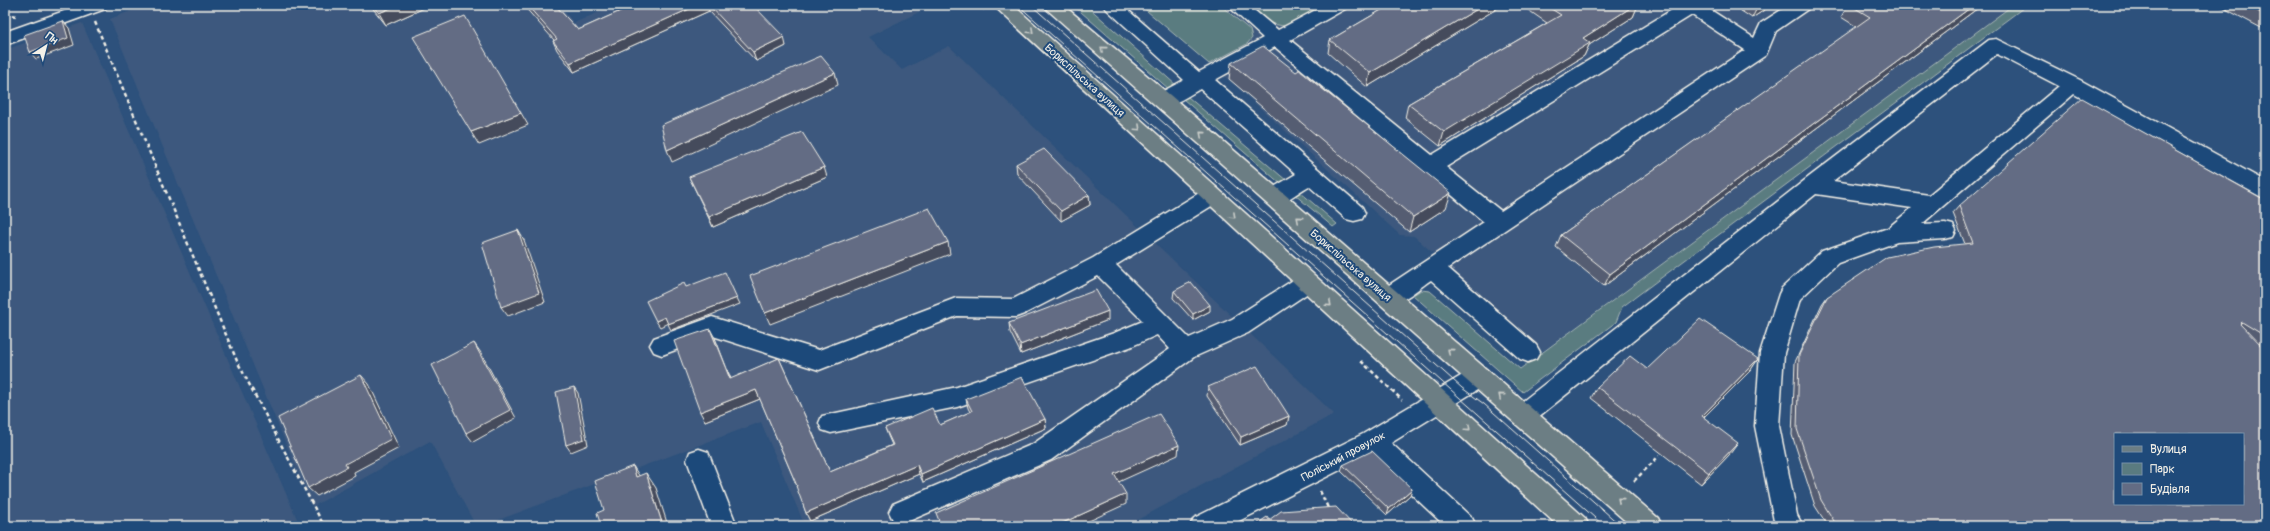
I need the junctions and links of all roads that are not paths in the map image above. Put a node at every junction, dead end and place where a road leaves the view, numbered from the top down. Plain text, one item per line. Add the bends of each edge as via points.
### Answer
1 (1002, 5) edge
2 (1051, 5) edge
3 (1111, 5) edge
4 (1236, 5) edge
5 (1339, 5) edge
6 (1802, 5) edge
7 (92, 6) edge
8 (1691, 6) edge
9 (1276, 38) junction
10 (5, 39) edge
11 (1759, 50) junction
12 (1199, 80) junction
13 (2073, 85) junction
14 (1163, 100) junction
15 (1431, 166) junction
16 (1310, 175) junction
17 (1812, 186) junction
18 (2265, 191) edge
19 (1211, 196) junction
20 (1274, 197) junction
21 (1932, 203) junction
22 (1354, 213) dead end
23 (1499, 222) junction
24 (1945, 231) dead end
25 (1896, 234) junction
26 (1101, 264) junction
27 (1432, 267) junction
28 (1306, 283) junction
29 (1388, 297) junction
30 (1160, 324) junction
31 (662, 345) dead end
32 (1186, 350) junction
33 (1528, 352) dead end
34 (1479, 377) junction
35 (1439, 402) junction
36 (1523, 415) junction
37 (831, 423) dead end
38 (1372, 442) junction
39 (699, 460) dead end
40 (902, 512) dead end
41 (724, 526) edge
42 (1203, 526) edge
43 (1463, 526) edge
44 (1576, 526) edge
45 (1650, 526) edge
46 (1790, 526) edge

1 -> 19 main road, Бориспільська вулиця
14 -> 2 main road, Бориспільська вулиця
3 - 12 street
4 - 9 street
5 - 9 street
6 - 11 street via 1768,27
7 - 10 street
8 - 11 street
8 - 15 street
9 - 12 street
9 - 15 street
11 - 23 street
12 - 14 street
12 - 16 street
13 - 17 street via 1996,45
13 - 18 street
13 - 21 street
20 -> 14 main road, Бориспільська вулиця
15 - 23 street
16 - 20 street
16 - 22 street
17 - 21 street
17 - 36 street
19 - 26 street
19 -> 28 main road, Бориспільська вулиця
29 -> 20 main road, Бориспільська вулиця
21 - 25 street
23 - 27 street
24 - 25 street
25 - 46 street via 1830,257 1790,294 1772,353 1767,426 1785,520
26 - 30 street
26 - 31 street via 1016,308 956,306 818,360 712,326
27 - 29 street
27 - 33 street
28 - 32 street via 1240,326
28 -> 35 main road, Бориспільська вулиця
34 -> 29 main road, Бориспільська вулиця
30 - 32 street
30 - 37 street via 1122,340 957,397
32 - 40 street via 1042,452
34 - 35 street, Поліський провулок
36 -> 34 main road, Бориспільська вулиця
35 - 38 street, Поліський провулок
35 -> 44 main road, Бориспільська вулиця
45 -> 36 main road, Бориспільська вулиця
38 - 42 street, Поліський провулок
38 - 43 street
39 - 41 street

